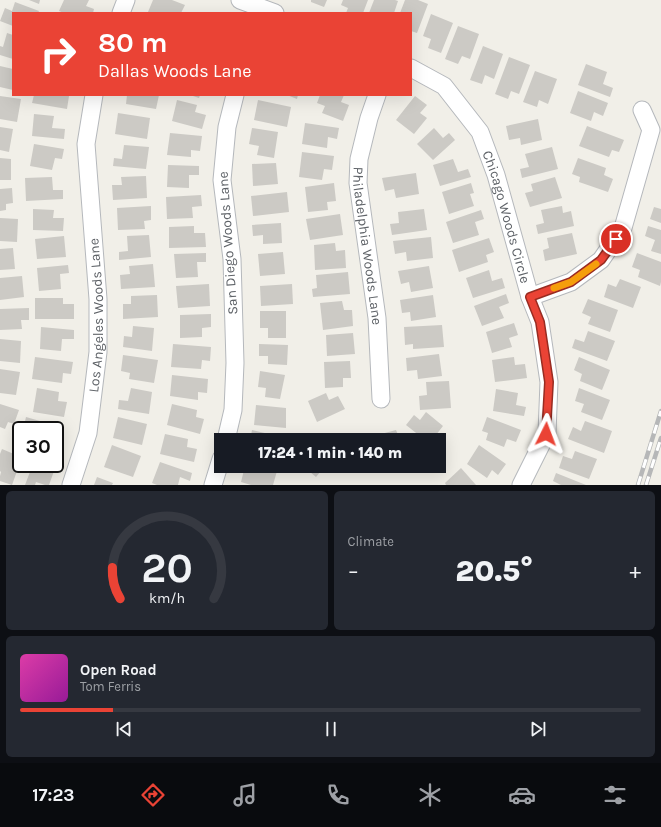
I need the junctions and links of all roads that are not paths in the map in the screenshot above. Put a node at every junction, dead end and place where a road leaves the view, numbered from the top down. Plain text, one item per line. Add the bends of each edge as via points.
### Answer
1 (126, 0) edge
2 (240, 0) edge
3 (121, 12) edge
4 (269, 12) edge
5 (412, 69) edge
6 (94, 96) edge
7 (235, 96) edge
8 (377, 96) edge
9 (642, 110) dead end
10 (530, 297) junction
11 (381, 399) dead end
12 (228, 433) edge
13 (217, 473) edge
14 (71, 485) edge
15 (214, 485) edge
16 (521, 485) edge

1 - 3 street
2 - 4 street
5 - 10 street, Chicago Woods Circle via 444,86 480,132 496,175
6 - 14 street, Los Angeles Woods Lane via 86,144 98,299 98,352 88,433
7 - 12 street, San Diego Woods Lane via 226,127 222,180 232,259 235,363 233,410
8 - 11 street, Philadelphia Woods Lane via 368,118 359,159 358,183 377,318
9 - 10 street via 651,130 623,228 601,260 571,282
10 - 16 street, Chicago Woods Circle via 540,322 549,382 548,404 546,434
13 - 15 street

